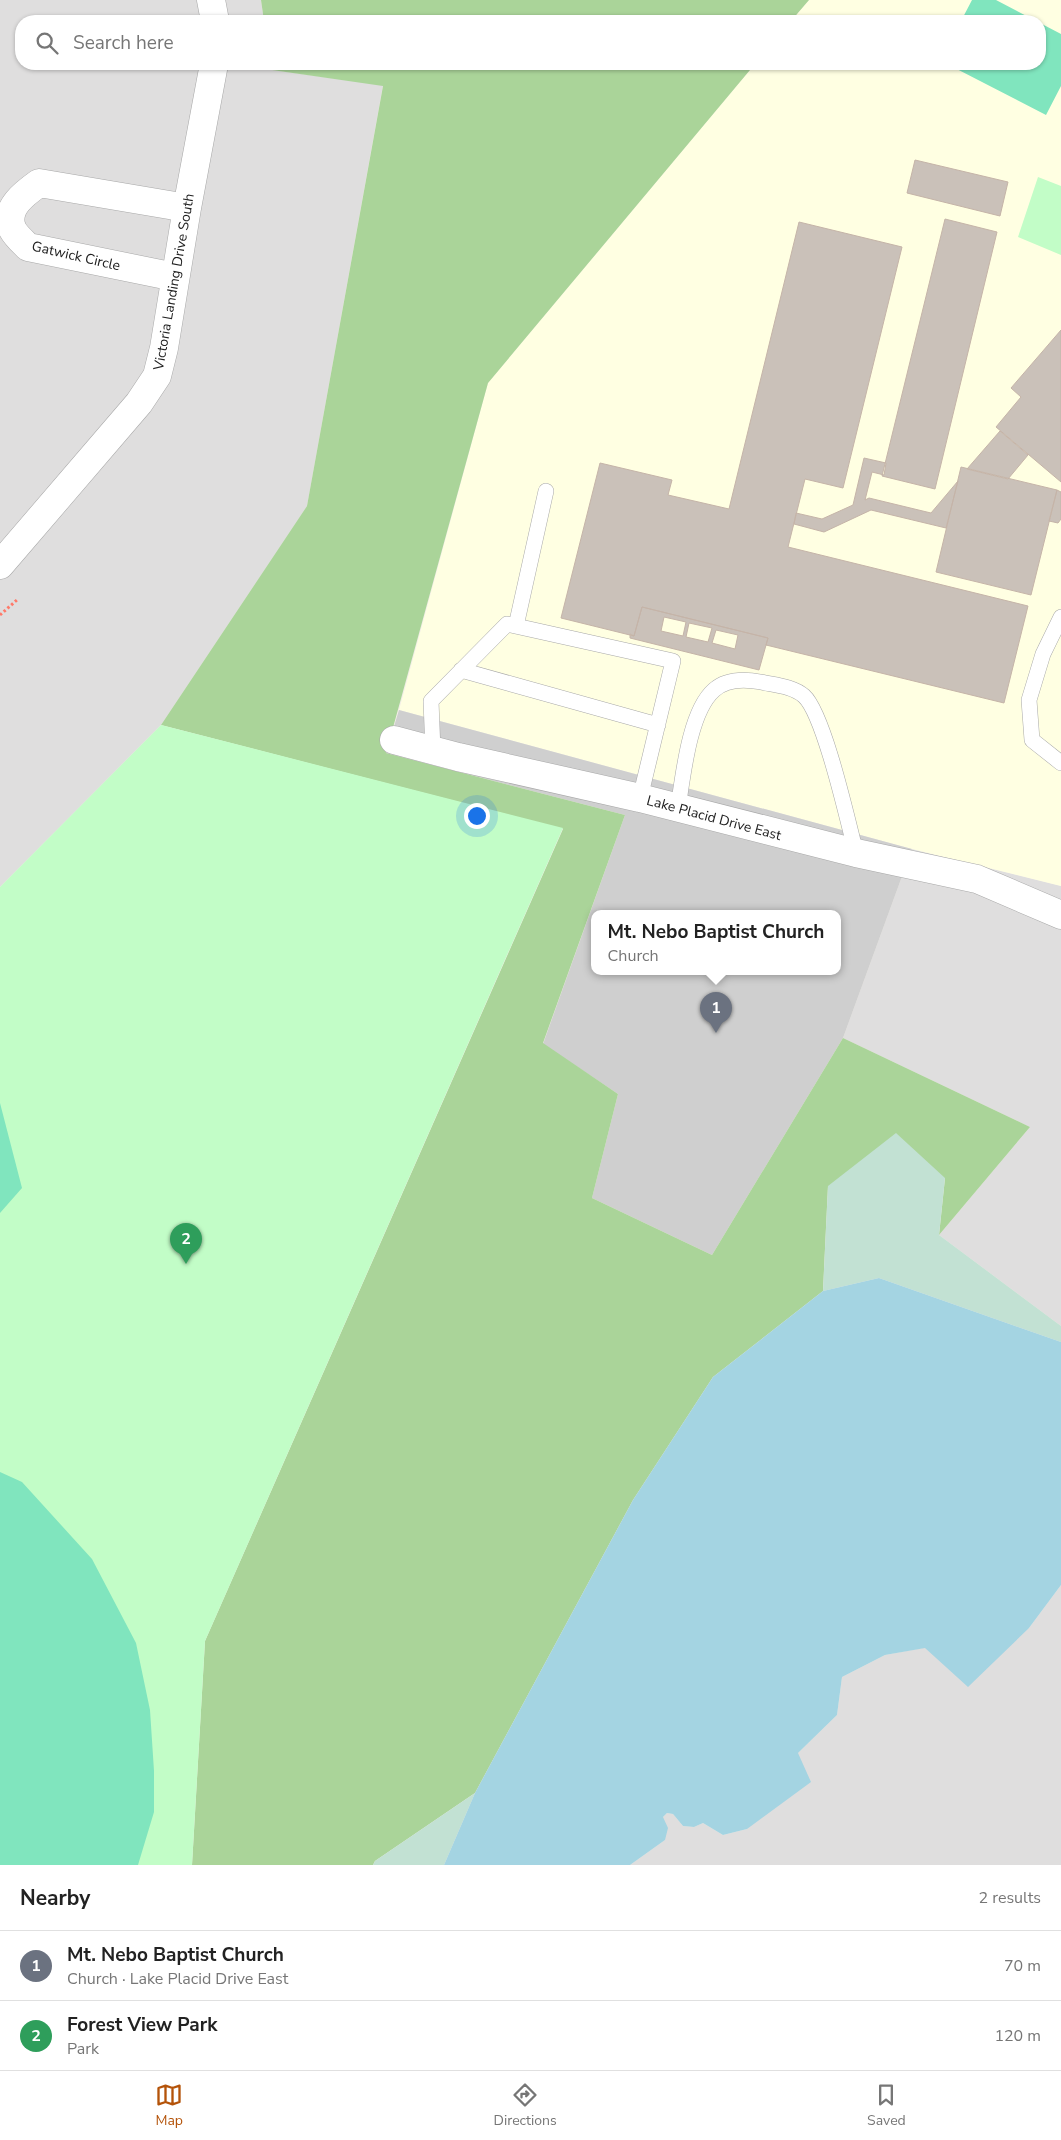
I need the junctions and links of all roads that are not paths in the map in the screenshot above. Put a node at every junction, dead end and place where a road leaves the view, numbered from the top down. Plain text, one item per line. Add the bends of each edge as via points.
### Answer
1 (210, 0) edge
2 (214, 15) edge
3 (213, 70) edge
4 (187, 208) junction
5 (174, 277) junction
6 (546, 491) dead end
7 (0, 565) edge
8 (1061, 616) edge
9 (516, 626) junction
10 (462, 670) junction
11 (658, 725) junction
12 (394, 740) dead end
13 (433, 751) junction
14 (1061, 762) edge
15 (640, 798) junction
16 (678, 808) junction
17 (856, 853) junction
18 (1061, 893) edge
19 (1033, 902) junction
20 (1061, 914) edge

1 - 2 street
3 - 4 street, Victoria Landing Drive South
4 - 5 street, Victoria Landing Drive South
4 - 5 street, Gatwick Circle via 39,183 24,193 11,210 12,228 28,247
5 - 7 street, Victoria Landing Drive South via 157,376 139,403
6 - 9 lane
8 - 14 lane via 1043,654 1029,700 1032,740
9 - 10 lane via 507,624
9 - 11 lane via 673,661
10 - 11 lane
10 - 13 lane via 431,701
11 - 15 lane
12 - 13 street, Lake Placid Drive East
13 - 15 street, Lake Placid Drive East
15 - 16 street, Lake Placid Drive East
16 - 17 street, Lake Placid Drive East
16 - 17 lane via 688,748 699,711 714,690 738,680 784,687 804,696 820,721
17 - 19 street, Lake Placid Drive East via 977,880
18 - 19 street
19 - 20 street, Lake Placid Drive East

